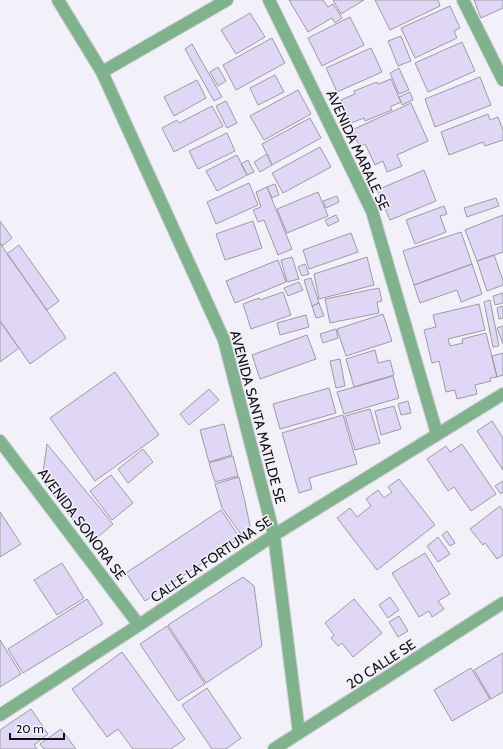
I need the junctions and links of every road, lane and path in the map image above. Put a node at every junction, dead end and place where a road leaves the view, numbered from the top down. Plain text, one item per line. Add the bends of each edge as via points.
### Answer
1 (58, 0) edge
2 (227, 0) edge
3 (270, 0) edge
4 (463, 0) edge
5 (102, 72) junction
6 (503, 80) edge
7 (503, 394) edge
8 (436, 434) junction
9 (0, 441) edge
10 (274, 535) junction
11 (503, 603) edge
12 (139, 625) junction
13 (0, 715) edge
14 (299, 733) junction
15 (274, 749) edge

1 - 5 street, AVENIDA SANTA MATILDE SE
2 - 5 street
3 - 8 street, AVENIDA MARALE SE via 372,211
4 - 6 street
5 - 10 street, AVENIDA SANTA MATILDE SE via 224,340
7 - 8 street, CALLE LA FORTUNA SE
8 - 10 street, CALLE LA FORTUNA SE
9 - 12 street, AVENIDA SONORA SE
10 - 12 street, CALLE LA FORTUNA SE
10 - 14 street, AVENIDA SANTA MATILDE SE
11 - 14 street, 20 CALLE SE
12 - 13 street, CALLE LA FORTUNA SE
14 - 15 street, 20 CALLE SE

